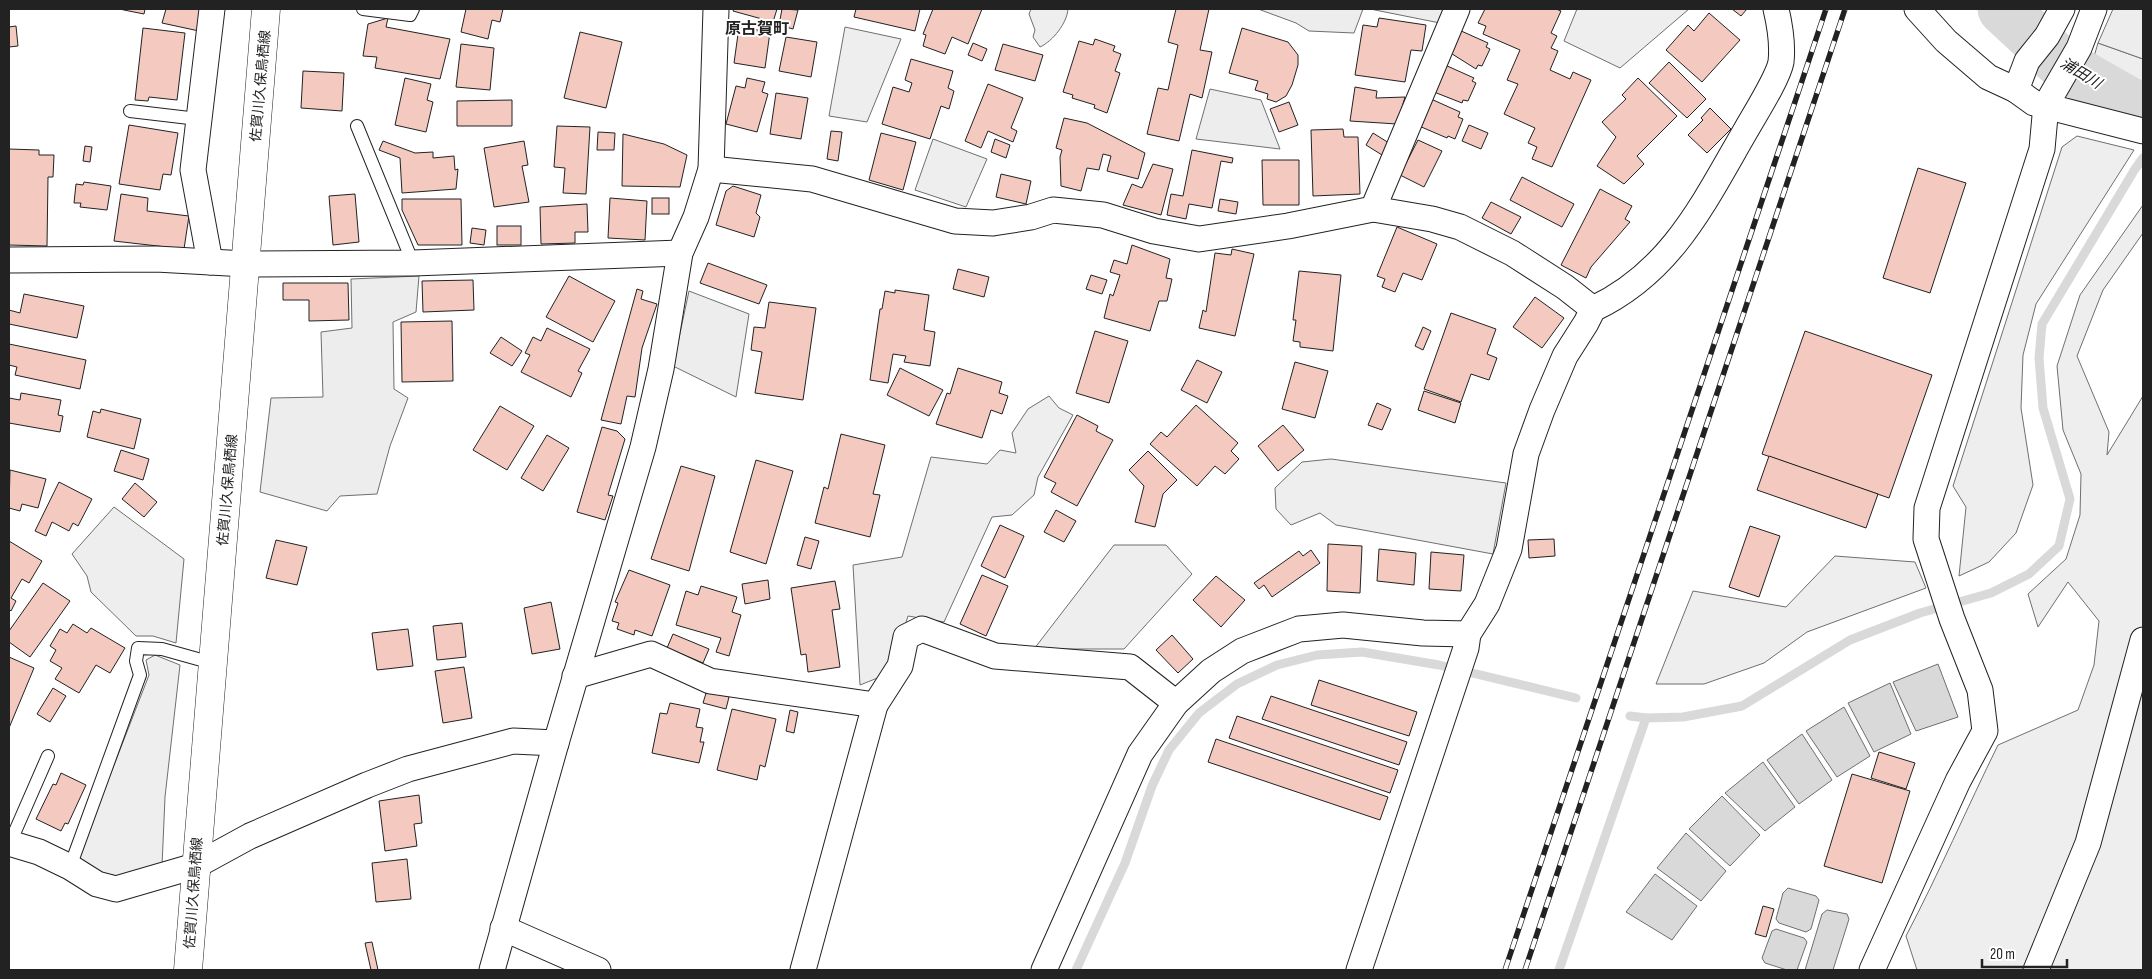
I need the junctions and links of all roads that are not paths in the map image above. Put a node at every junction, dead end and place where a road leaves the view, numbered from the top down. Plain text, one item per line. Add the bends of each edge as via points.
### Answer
1 (212, 9) edge
2 (266, 9) edge
3 (363, 9) edge
4 (413, 9) edge
5 (716, 9) edge
6 (1457, 9) edge
7 (1776, 9) edge
8 (1917, 9) edge
9 (2062, 9) edge
10 (2094, 9) edge
11 (2016, 90) junction
12 (2046, 105) junction
13 (130, 111) dead end
14 (198, 119) junction
15 (357, 126) dead end
16 (2142, 130) edge
17 (711, 169) junction
18 (1373, 209) junction
19 (680, 253) junction
20 (9, 260) edge
21 (210, 262) junction
22 (414, 263) junction
23 (246, 264) junction
24 (1593, 309) junction
25 (2143, 640) edge
26 (1467, 641) junction
27 (212, 663) junction
28 (575, 676) junction
29 (1176, 703) junction
30 (875, 705) junction
31 (556, 743) junction
32 (48, 756) dead end
33 (10, 843) edge
34 (195, 866) junction
35 (70, 867) junction
36 (504, 928) junction
37 (2039, 968) edge
38 (188, 970) edge
39 (492, 970) edge
40 (598, 970) edge
41 (803, 970) edge
42 (1044, 970) edge
43 (1359, 970) edge
44 (1872, 970) edge

1 - 14 street
2 - 23 main road, 佐賀川久保鳥栖線
3 - 4 lane via 410,15
5 - 17 street
6 - 18 street
7 - 24 street via 1781,34 1780,63 1764,99 1691,225 1657,265 1616,298
8 - 11 street via 1946,41 1988,78
9 - 11 street via 2027,61
10 - 12 street via 2079,48
11 - 12 street via 2034,103
12 - 16 street
12 - 44 street via 2042,150 1927,508 1926,538 1952,619 1980,690 1985,731 1958,781
13 - 14 lane
14 - 21 street via 193,170
15 - 22 lane
17 - 18 street via 812,179 955,221 993,223 1054,210 1103,215 1154,231 1199,239
17 - 19 street
18 - 24 street via 1460,227 1512,253
19 - 22 street
19 - 28 street via 661,369 643,447
20 - 21 street
21 - 23 street
22 - 23 street
23 - 27 main road, 佐賀川久保鳥栖線
24 - 26 street via 1565,356 1542,410 1526,454 1509,549 1487,604
25 - 37 street via 2088,843
26 - 29 street via 1423,632 1343,625 1299,629 1242,651 1211,672
26 - 43 street
27 - 34 main road, 佐賀川久保鳥栖線
27 - 35 lane via 162,649 138,648 136,661 140,675
28 - 30 street via 651,654 710,681
28 - 31 street
29 - 30 street via 1130,667 995,656 922,629 906,637 900,666
29 - 42 street via 1140,754
30 - 41 street
31 - 34 street via 513,741 408,769 250,836
31 - 36 street
32 - 33 lane
33 - 35 street
34 - 35 street via 116,889 97,884
34 - 38 main road, 佐賀川久保鳥栖線
36 - 39 street
36 - 40 street

